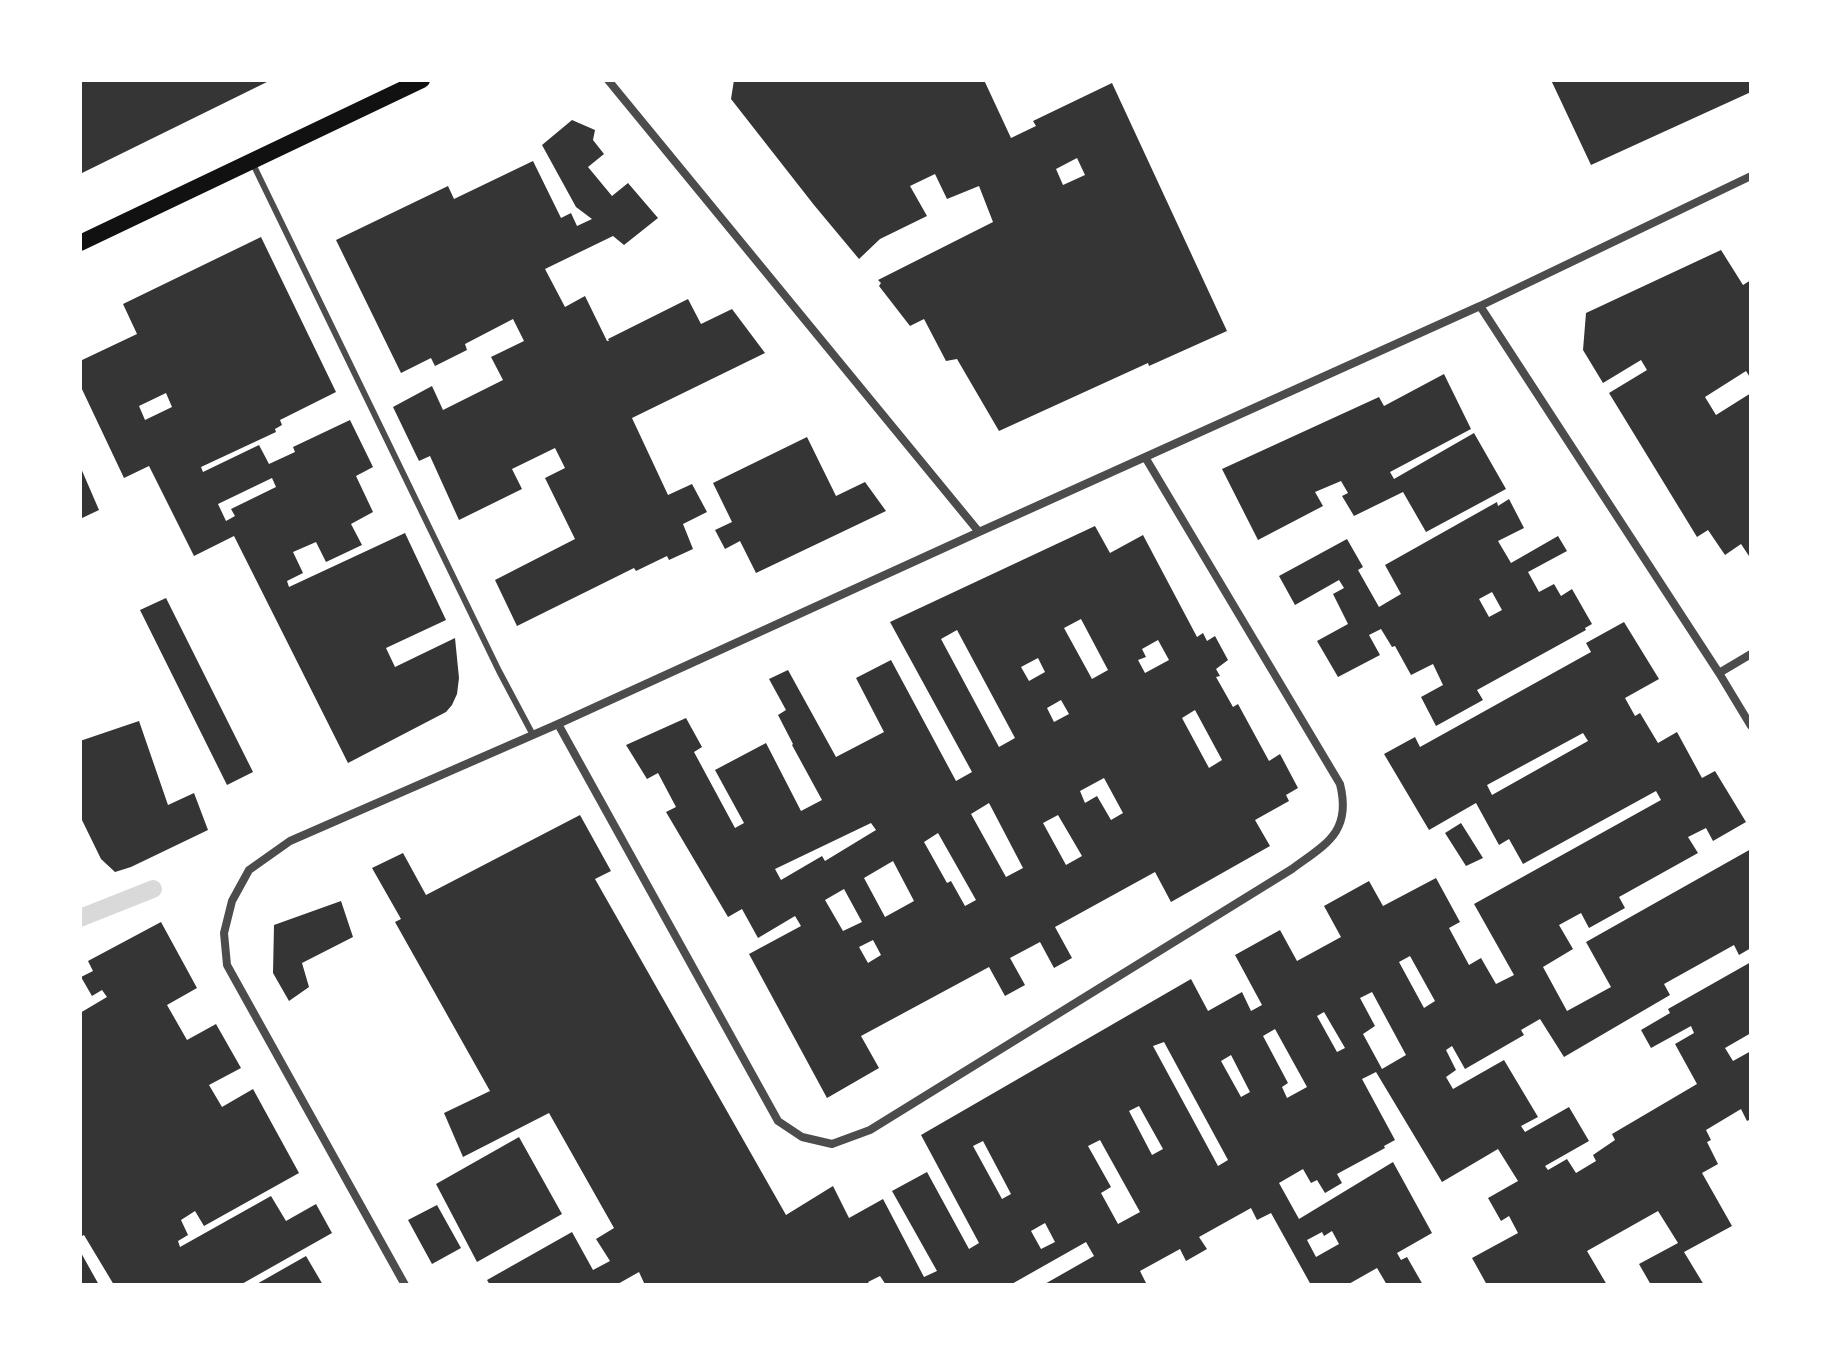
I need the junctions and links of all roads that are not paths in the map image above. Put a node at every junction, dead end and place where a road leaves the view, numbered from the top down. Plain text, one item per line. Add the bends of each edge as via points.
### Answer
1 (422, 80) edge
2 (608, 80) edge
3 (251, 161) junction
4 (1751, 176) edge
5 (80, 243) edge
6 (1480, 306) junction
7 (1145, 457) junction
8 (979, 532) junction
9 (1751, 654) edge
10 (1719, 673) junction
11 (558, 724) junction
12 (1751, 726) edge
13 (533, 735) junction
14 (405, 1285) edge

1 - 3 main road
2 - 8 street
3 - 5 main road
3 - 13 lane
4 - 6 street
6 - 7 street
6 - 10 street
7 - 8 street
7 - 11 street via 1340,784 1345,802 1341,823 1329,842 1292,869 870,1130 832,1144 802,1137 778,1121
8 - 11 street
9 - 10 street
10 - 12 street
11 - 13 street
13 - 14 street via 290,841 249,870 232,901 224,933 227,965

